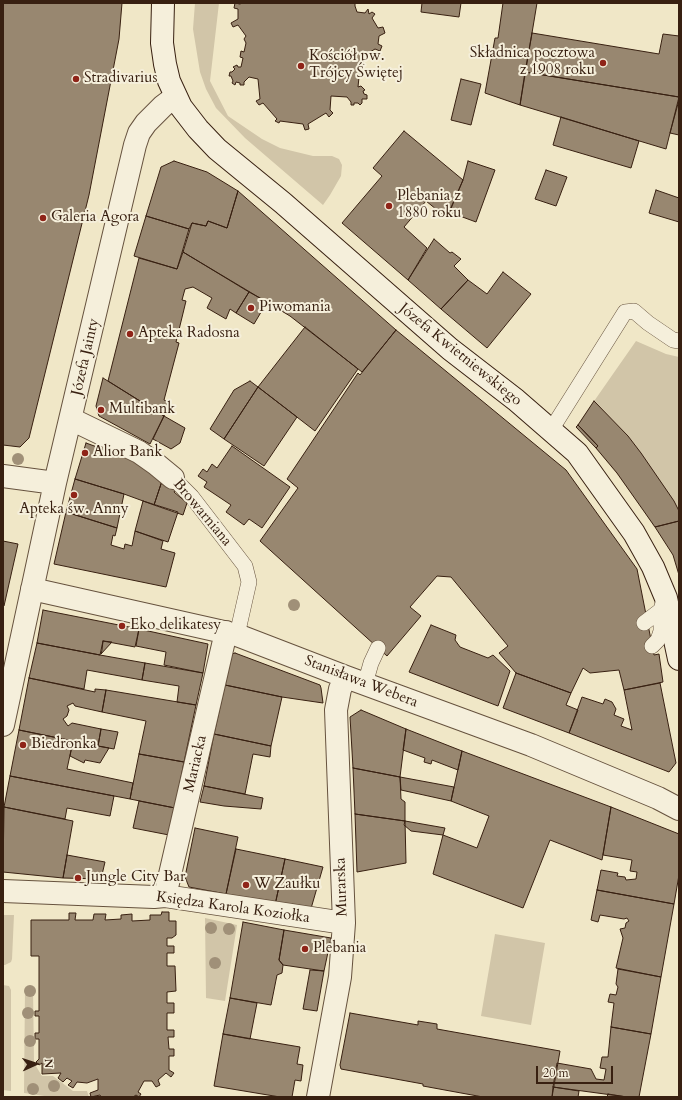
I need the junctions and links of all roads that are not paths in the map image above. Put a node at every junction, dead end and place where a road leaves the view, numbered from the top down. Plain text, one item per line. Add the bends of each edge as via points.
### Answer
1 (163, 3) edge
2 (175, 97) junction
3 (679, 341) edge
4 (71, 419) junction
5 (551, 430) junction
6 (3, 476) edge
7 (174, 478) joint
8 (55, 483) junction
9 (32, 589) junction
10 (663, 604) junction
11 (644, 623) dead end
12 (232, 633) junction
13 (652, 646) dead end
14 (378, 648) dead end
15 (679, 659) edge
16 (356, 681) junction
17 (3, 725) edge
18 (679, 809) edge
19 (3, 891) edge
20 (165, 896) junction
21 (344, 923) junction
22 (318, 1097) edge

1 - 2 street via 162,43
2 - 4 street, Józefa Jainty via 146,122 135,145
2 - 5 street, Józefa Kwietniewskiego via 198,129 217,149 283,203 450,349
3 - 5 lane via 673,340 634,311 625,312
4 - 7 street, Browarniana via 139,452
4 - 8 street, Józefa Jainty
5 - 10 street, Józefa Kwietniewskiego via 578,453 634,533 653,567
6 - 8 street
7 - 12 lane, Browarniana via 192,497 245,566 249,582
8 - 9 street, Józefa Jainty
9 - 12 street, Stanisława Webera
9 - 17 street, Józefa Jainty
10 - 11 lane
10 - 13 lane via 661,632
10 - 15 street, Józefa Kwietniewskiego
12 - 16 street, Stanisława Webera
12 - 20 street, Mariacka
14 - 16 lane via 371,663
16 - 18 street, Stanisława Webera via 531,745
16 - 21 street, Murarska via 340,689 336,710
19 - 20 street, Księdza Karola Koziołka
20 - 21 street, Księdza Karola Koziołka
21 - 22 street, Murarska via 340,977

